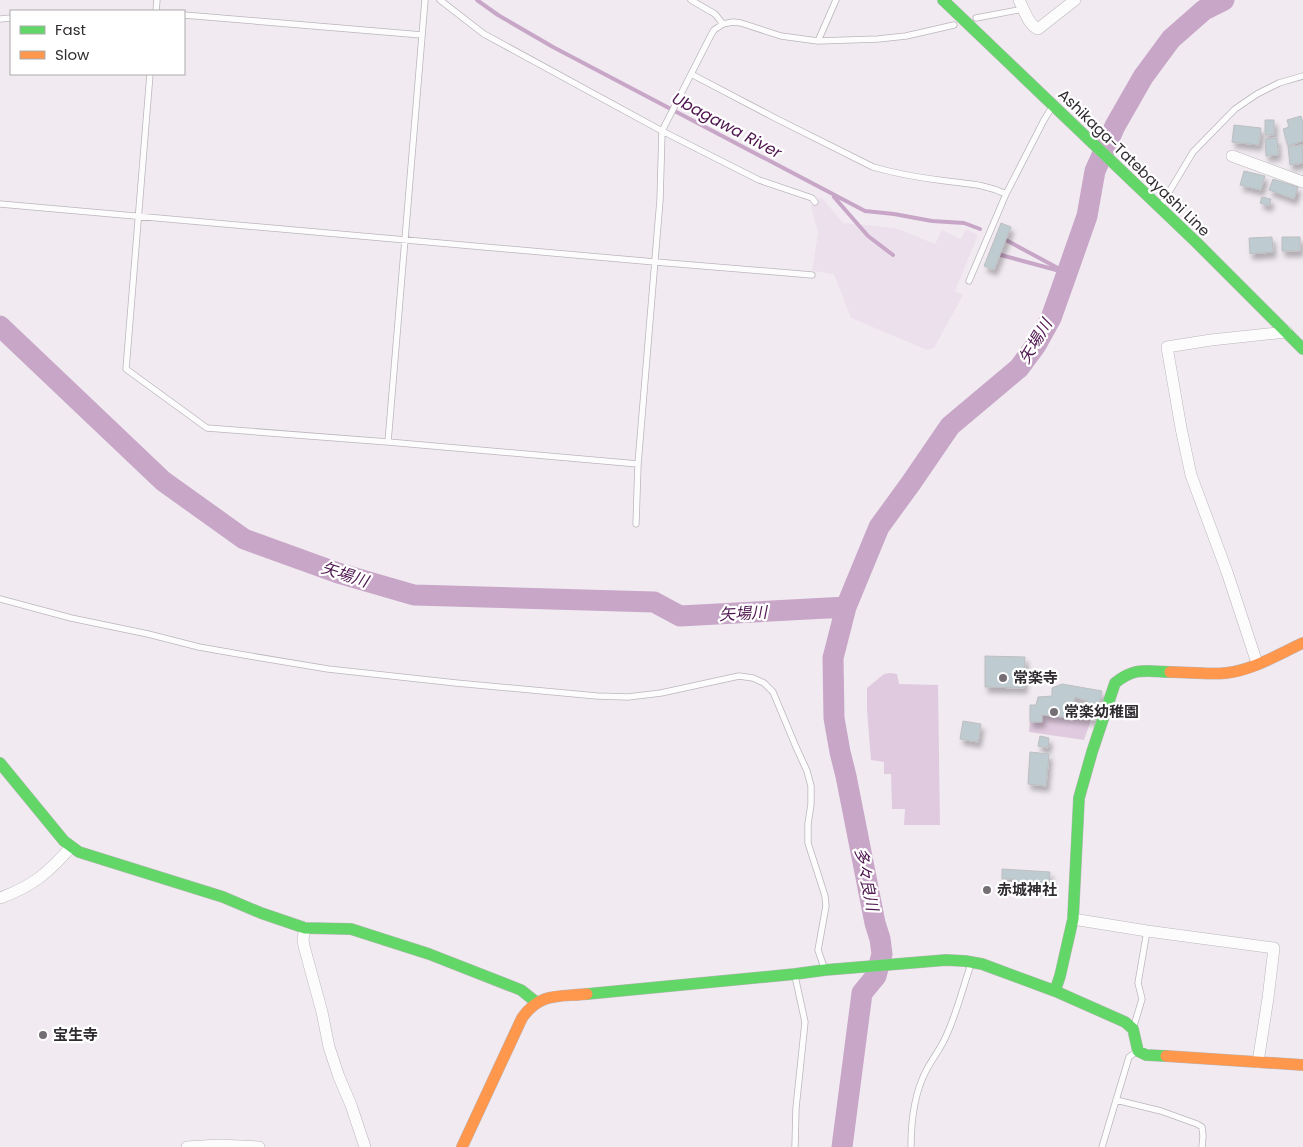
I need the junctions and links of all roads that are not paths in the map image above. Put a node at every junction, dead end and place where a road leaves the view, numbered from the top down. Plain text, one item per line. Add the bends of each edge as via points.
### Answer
1 (424, 0) edge
2 (440, 0) edge
3 (691, 0) edge
4 (836, 0) edge
5 (943, 0) edge
6 (1075, 0) edge
7 (1021, 4) edge
8 (185, 16) edge
9 (976, 18) dead end
10 (723, 24) junction
11 (954, 25) dead end
12 (422, 35) junction
13 (818, 41) junction
14 (150, 75) edge
15 (690, 76) junction
16 (1303, 76) edge
17 (1056, 108) junction
18 (662, 131) junction
19 (1232, 156) dead end
20 (1303, 182) edge
21 (1006, 194) junction
22 (816, 202) dead end
23 (0, 204) edge
24 (1156, 205) junction
25 (138, 217) junction
26 (405, 240) junction
27 (655, 262) junction
28 (812, 275) dead end
29 (969, 281) dead end
30 (1287, 332) junction
31 (1303, 349) edge
32 (388, 442) junction
33 (638, 464) junction
34 (636, 524) dead end
35 (0, 598) edge
36 (1303, 643) edge
37 (1257, 663) junction
38 (0, 763) edge
39 (71, 848) junction
40 (0, 898) edge
41 (1073, 919) junction
42 (304, 928) junction
43 (1147, 931) junction
44 (972, 962) junction
45 (825, 970) junction
46 (795, 974) junction
47 (1055, 991) junction
48 (536, 1002) junction
49 (1132, 1029) junction
50 (1138, 1050) junction
51 (1258, 1062) junction
52 (1303, 1065) edge
53 (1116, 1100) junction
54 (187, 1147) edge
55 (259, 1147) edge
56 (365, 1147) edge
57 (462, 1147) edge
58 (795, 1147) edge
59 (911, 1147) edge
60 (1102, 1147) edge
61 (1202, 1147) edge

1 - 12 lane
2 - 18 lane via 484,34
3 - 10 lane via 715,14
4 - 13 lane
5 - 17 street, Ashikaga-Tatebayashi Line
6 - 7 street via 1038,28 1031,24
7 - 9 lane
8 - 12 lane
10 - 13 lane via 741,23 781,36
10 - 15 lane via 714,30
11 - 13 lane via 906,36
12 - 26 lane
14 - 25 lane
15 - 18 lane
15 - 21 lane via 873,167 983,185
16 - 24 lane via 1257,94 1235,109 1194,152
17 - 21 lane via 1046,117
17 - 24 street, Ashikaga-Tatebayashi Line
18 - 22 lane via 759,180
18 - 27 lane
19 - 20 street
21 - 29 lane
23 - 25 lane
24 - 30 street, Ashikaga-Tatebayashi Line
25 - 26 lane
25 - 32 lane via 126,369 206,428
26 - 27 lane
26 - 32 lane
27 - 28 lane
27 - 33 lane
30 - 31 street, Ashikaga-Tatebayashi Line
30 - 37 street via 1167,347 1191,475
32 - 33 lane
33 - 34 lane
35 - 45 lane via 199,647 328,669 446,682 628,697 739,676 753,678 773,692 811,786 808,844 826,896 818,950
36 - 37 street
37 - 41 street via 1225,672 1136,671 1115,683 1079,798
38 - 39 street
39 - 40 street via 34,883
39 - 42 street via 90,857 223,897
41 - 43 street
41 - 47 street
42 - 48 street via 351,928 521,990
42 - 56 street via 304,946 329,1047
43 - 49 lane via 1138,983 1142,999
43 - 51 street via 1274,948
44 - 45 street via 946,960
44 - 47 street
44 - 59 lane via 947,1036 918,1089
45 - 46 street
46 - 48 street via 545,998
46 - 58 lane via 805,1022
47 - 49 street via 1125,1022
48 - 57 street via 522,1018
49 - 50 street
50 - 51 street via 1146,1054
50 - 53 lane via 1129,1057
51 - 52 street
53 - 60 lane
53 - 61 lane via 1161,1111 1202,1127
54 - 55 street

